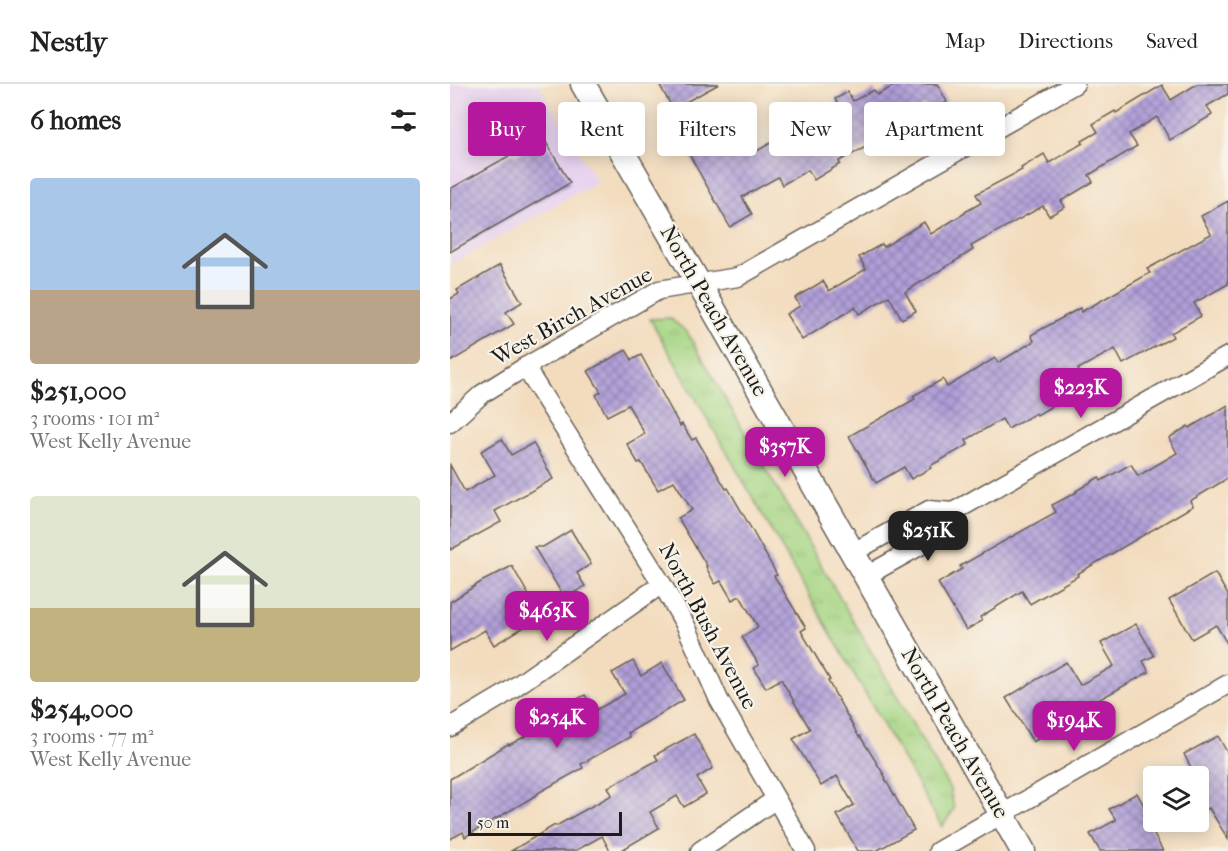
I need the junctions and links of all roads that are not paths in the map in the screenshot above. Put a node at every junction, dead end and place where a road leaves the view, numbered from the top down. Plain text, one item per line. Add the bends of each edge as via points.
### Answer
1 (583, 84) edge
2 (1075, 84) edge
3 (699, 284) junction
4 (1228, 356) edge
5 (525, 367) junction
6 (450, 423) edge
7 (953, 512) junction
8 (852, 553) junction
9 (866, 576) junction
10 (662, 584) junction
11 (1228, 684) edge
12 (450, 727) edge
13 (776, 800) junction
14 (1001, 815) junction
15 (700, 851) edge
16 (806, 851) edge
17 (938, 851) edge
18 (1023, 851) edge

1 - 3 street, North Peach Avenue
2 - 3 street, West Birch Avenue via 738,278
3 - 5 street, West Birch Avenue via 659,290
3 - 8 street, North Peach Avenue
4 - 7 street
5 - 6 street, West Birch Avenue via 482,394
5 - 10 street, North Bush Avenue
7 - 8 street via 929,510
7 - 9 street via 943,532
8 - 9 street, North Peach Avenue
9 - 14 street, North Peach Avenue
10 - 12 street via 502,696
10 - 13 street, North Bush Avenue via 686,626 719,700
11 - 14 street
13 - 15 street
13 - 16 street, North Bush Avenue
14 - 17 street
14 - 18 street, North Peach Avenue

